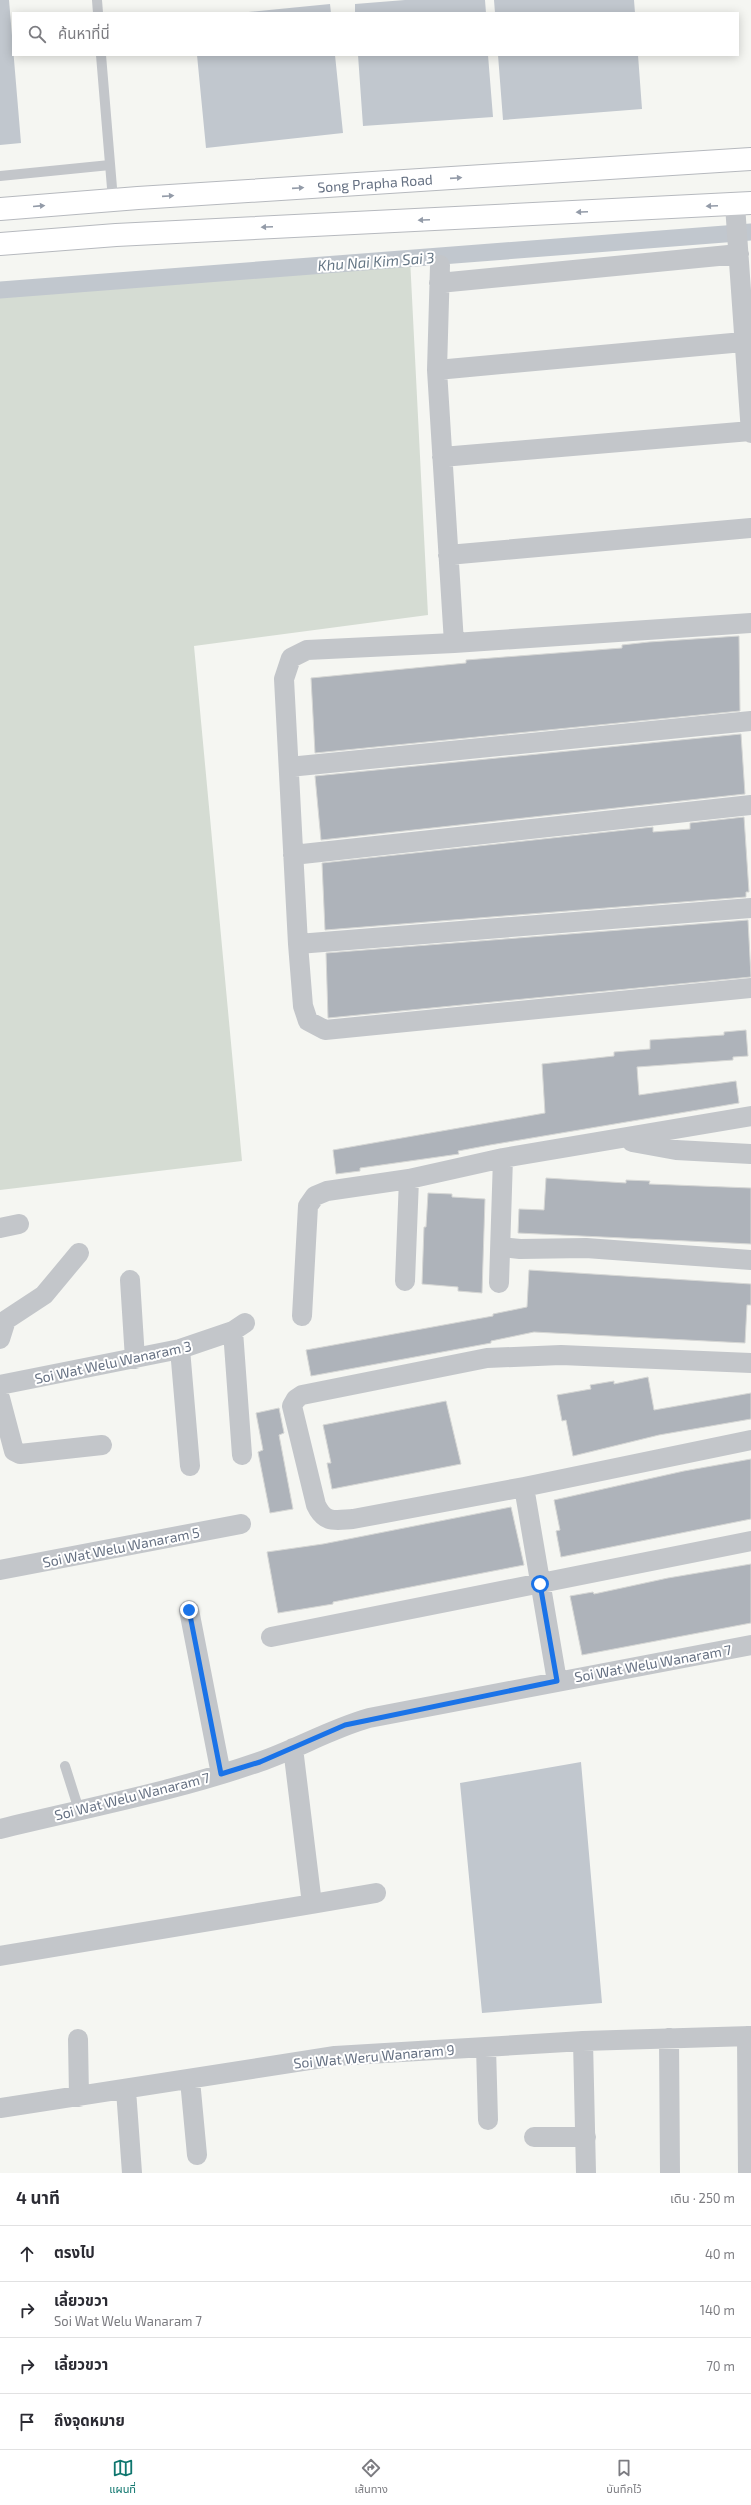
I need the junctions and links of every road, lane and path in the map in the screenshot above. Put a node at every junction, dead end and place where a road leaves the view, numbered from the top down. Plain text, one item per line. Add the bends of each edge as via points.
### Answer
1 (97, 0) edge
2 (98, 12) edge
3 (101, 56) edge
4 (751, 159) edge
5 (110, 165) junction
6 (0, 176) edge
7 (113, 200) junction
8 (0, 209) edge
9 (741, 209) edge
10 (116, 234) junction
11 (0, 244) edge
12 (738, 251) junction
13 (744, 342) junction
14 (437, 370) junction
15 (751, 429) edge
16 (442, 456) junction
17 (751, 528) edge
18 (448, 555) junction
19 (751, 623) edge
20 (454, 643) junction
21 (751, 720) edge
22 (289, 767) junction
23 (751, 805) edge
24 (293, 855) junction
25 (751, 908) edge
26 (298, 944) junction
27 (751, 988) edge
28 (751, 1116) edge
29 (617, 1139) junction
30 (751, 1154) edge
31 (503, 1158) junction
32 (409, 1179) junction
33 (501, 1247) junction
34 (79, 1253) dead end
35 (751, 1260) edge
36 (130, 1280) dead end
37 (405, 1281) dead end
38 (499, 1283) dead end
39 (302, 1316) dead end
40 (0, 1339) edge
41 (180, 1349) junction
42 (135, 1359) junction
43 (751, 1363) edge
44 (0, 1385) edge
45 (0, 1398) edge
46 (751, 1440) edge
47 (102, 1445) dead end
48 (242, 1455) dead end
49 (190, 1466) dead end
50 (524, 1487) junction
51 (241, 1524) dead end
52 (751, 1541) edge
53 (0, 1570) edge
54 (540, 1584) junction
55 (189, 1610) dead end
56 (271, 1637) dead end
57 (751, 1645) edge
58 (557, 1681) junction
59 (293, 1748) junction
60 (65, 1766) dead end
61 (221, 1774) junction
62 (79, 1810) junction
63 (0, 1829) edge
64 (376, 1893) dead end
65 (312, 1904) junction
66 (0, 1956) edge
67 (749, 2036) edge
68 (669, 2038) junction
69 (78, 2039) dead end
70 (583, 2041) junction
71 (486, 2047) junction
72 (190, 2080) junction
73 (126, 2090) junction
74 (79, 2096) junction
75 (0, 2108) edge
76 (488, 2120) dead end
77 (534, 2137) dead end
78 (586, 2137) junction
79 (197, 2155) dead end
80 (132, 2173) edge
81 (586, 2173) edge
82 (670, 2173) edge
83 (748, 2173) edge

1 - 2 lane
3 - 5 lane
7 -> 4 main road, Song Prapha Road
5 - 6 lane
5 - 7 lane
8 -> 7 main road, Song Prapha Road
7 - 10 main road
9 -> 10 main road
9 - 12 street
10 - 11 main road
12 - 13 street
12 - 14 street via 439,274
13 - 14 street
13 - 15 street
14 - 16 street
15 - 16 street
16 - 18 street
17 - 18 street
18 - 20 street
19 - 20 street
20 - 22 street via 307,650 291,658 284,679
21 - 22 street
22 - 24 street
23 - 24 street
24 - 26 street
25 - 26 street
26 - 27 street via 302,1006 308,1022 325,1030
28 - 29 street
29 - 30 street via 676,1150
29 - 31 street
31 - 32 street
31 - 33 street
32 - 37 street
32 - 39 street via 327,1191 315,1196 308,1206
33 - 35 street via 520,1250 586,1248
33 - 38 street
34 - 40 street via 44,1295 6,1320
36 - 42 street
41 - 42 street, Soi Wat Welu Wanaram 3
41 - 48 street, Soi Wat Welu Wanaram 3 via 239,1327
41 - 49 street
42 - 44 street, Soi Wat Welu Wanaram 3
43 - 50 street via 560,1355 487,1358 302,1395 292,1406 316,1505 321,1515 330,1520 354,1519
45 - 47 street via 14,1451 20,1454
46 - 50 street
50 - 54 street
51 - 53 street, Soi Wat Welu Wanaram 5
52 - 54 street
54 - 56 street
54 - 58 street
55 - 61 street
57 - 58 street, Soi Wat Welu Wanaram 7
58 - 59 street, Soi Wat Welu Wanaram 7 via 369,1718 345,1725
59 - 61 street, Soi Wat Welu Wanaram 7
59 - 65 street
60 - 62 lane
61 - 62 street, Soi Wat Welu Wanaram 7
62 - 63 street, Soi Wat Welu Wanaram 7
64 - 65 street
65 - 66 street
67 - 68 street, Soi Wat Weru Wanaram 9
67 - 83 street
68 - 70 street, Soi Wat Weru Wanaram 9
68 - 82 street
69 - 74 street
70 - 71 street, Soi Wat Weru Wanaram 9
70 - 78 street
71 - 72 street, Soi Wat Weru Wanaram 9 via 335,2056
71 - 76 street
72 - 73 street, Soi Wat Weru Wanaram 9
72 - 79 street
73 - 74 street, Soi Wat Weru Wanaram 9
73 - 80 street
74 - 75 street, Soi Wat Weru Wanaram 9
77 - 78 street
78 - 81 street

